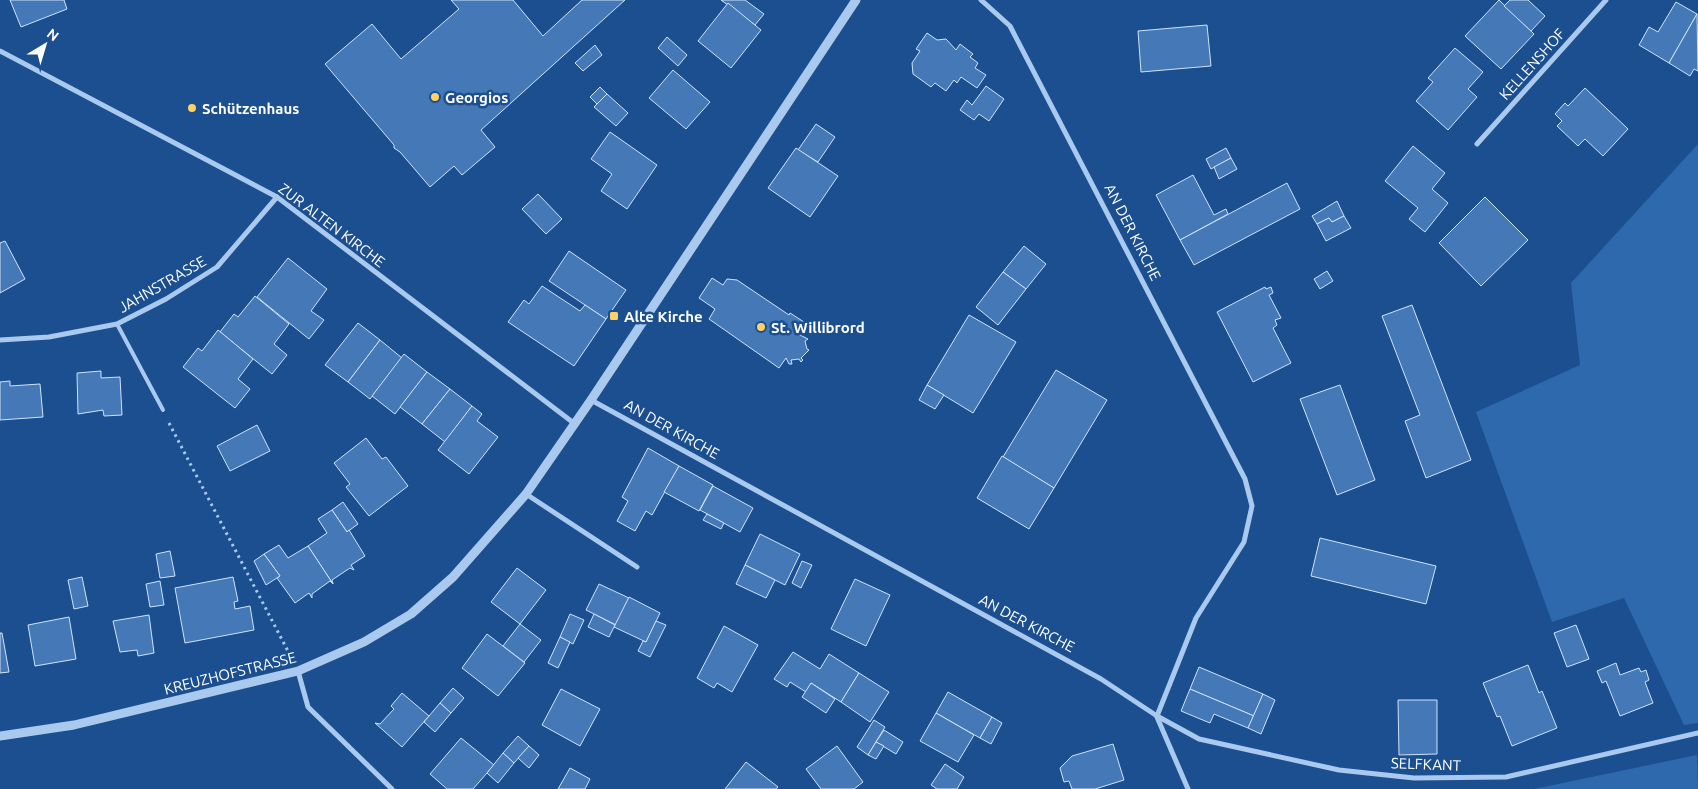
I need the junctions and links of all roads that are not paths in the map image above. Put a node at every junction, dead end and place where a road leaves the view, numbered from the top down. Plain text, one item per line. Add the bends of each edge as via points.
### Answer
1 (856, 0) edge
2 (981, 0) edge
3 (1606, 0) edge
4 (0, 52) edge
5 (1477, 144) dead end
6 (277, 197) junction
7 (117, 324) junction
8 (0, 340) edge
9 (591, 400) junction
10 (162, 410) road end
11 (575, 424) junction
12 (526, 494) junction
13 (636, 567) dead end
14 (298, 671) junction
15 (1157, 716) junction
16 (1698, 733) edge
17 (0, 736) edge
18 (392, 789) edge
19 (1188, 789) edge

1 - 9 street
2 - 15 street, AN DER KIRCHE via 1010,26 1245,478 1252,506 1244,542 1196,618
3 - 5 street, KELLENSHOF
4 - 6 street, ZUR ALTEN KIRCHE
6 - 7 street, JAHNSTRASSE via 217,267
6 - 11 street, ZUR ALTEN KIRCHE
7 - 8 street, JAHNSTRASSE via 49,337
7 - 10 lane, JAHNSTRASSE
9 - 11 street, KREUZHOFSTRASSE
9 - 15 street, AN DER KIRCHE via 1101,679
11 - 12 street, KREUZHOFSTRASSE
12 - 13 street
12 - 14 street, KREUZHOFSTRASSE via 453,577 411,614 364,642
14 - 17 street, KREUZHOFSTRASSE via 74,725
14 - 18 street via 308,707
15 - 16 street, SELFKANT via 1198,739 1339,770 1414,778 1506,777
15 - 19 street

